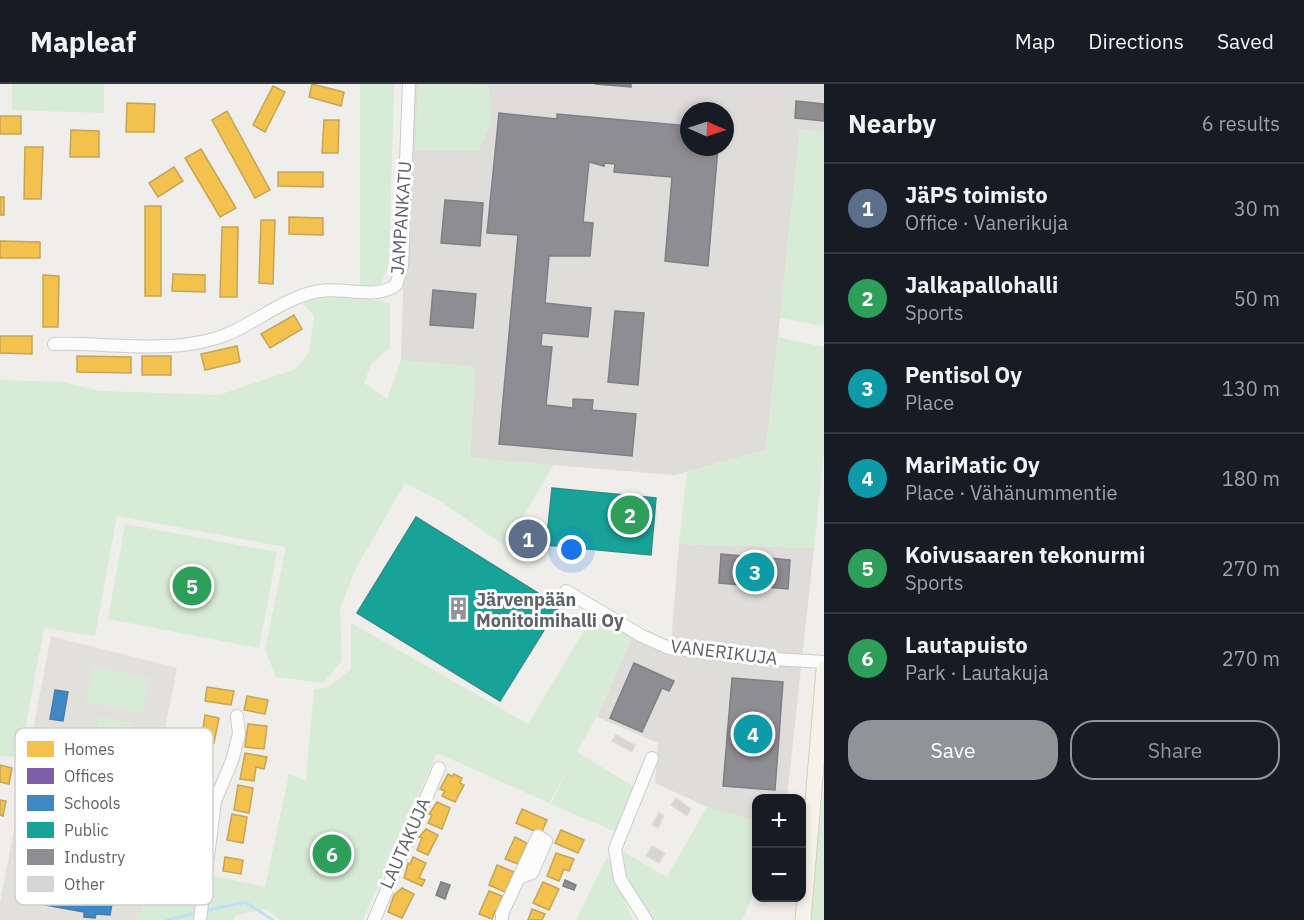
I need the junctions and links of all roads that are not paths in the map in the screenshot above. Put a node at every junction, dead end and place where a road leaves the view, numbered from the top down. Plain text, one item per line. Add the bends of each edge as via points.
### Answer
1 (409, 84) edge
2 (54, 344) dead end
3 (566, 591) dead end
4 (824, 662) edge
5 (824, 670) edge
6 (237, 716) dead end
7 (652, 758) dead end
8 (439, 768) dead end
9 (213, 817) edge
10 (519, 878) dead end
11 (202, 905) edge
12 (200, 920) edge
13 (374, 920) edge
14 (502, 920) edge
15 (646, 920) edge
16 (803, 920) edge

1 - 2 street, JAMPANKATU via 402,266 396,285 380,292 319,291 229,333 180,345
3 - 4 street, VANERIKUJA via 669,648
5 - 16 main road
6 - 9 street via 239,734
7 - 15 street via 615,849 620,879
8 - 13 street, LAUTAKUJA
10 - 14 street
11 - 12 street

